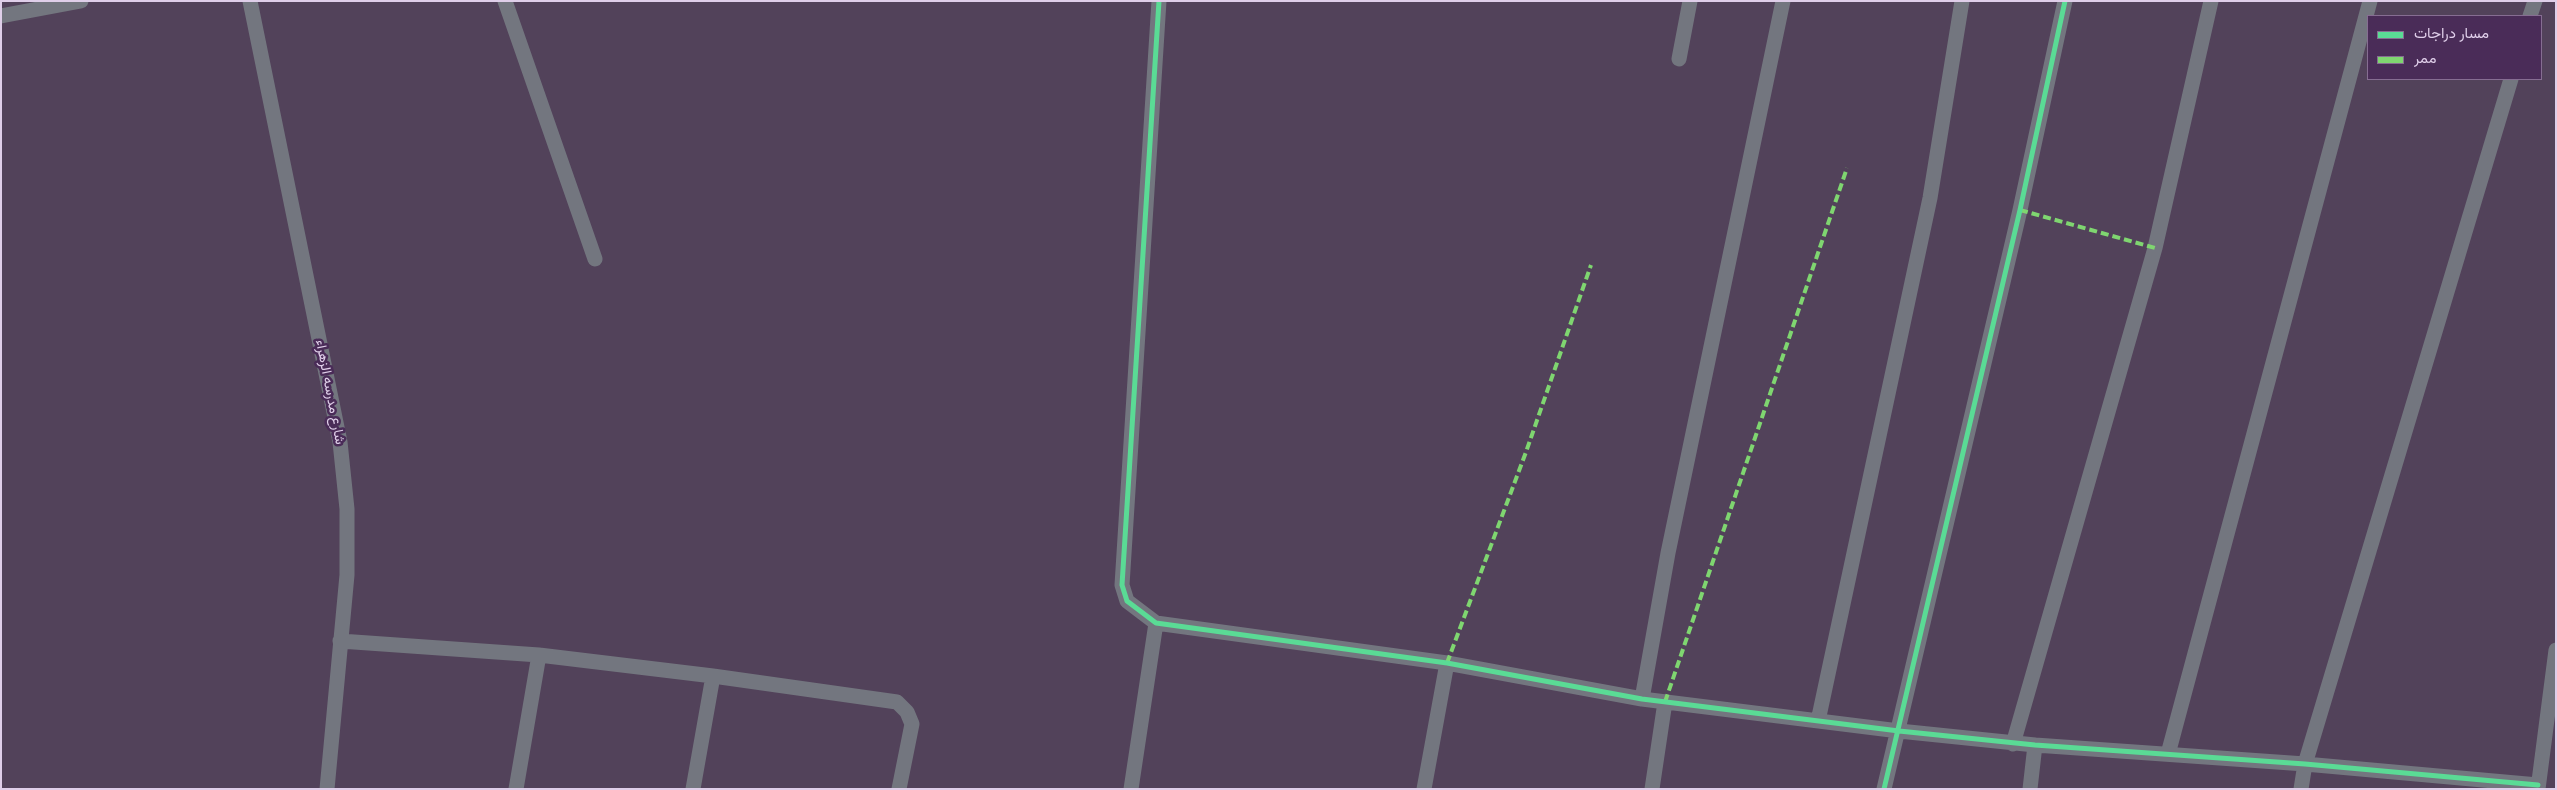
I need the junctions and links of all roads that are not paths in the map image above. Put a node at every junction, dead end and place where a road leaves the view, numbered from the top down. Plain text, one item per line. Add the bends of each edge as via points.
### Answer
1 (81, 1) edge
2 (250, 1) edge
3 (505, 1) edge
4 (1159, 1) edge
5 (1690, 1) edge
6 (1783, 1) edge
7 (1962, 1) edge
8 (2065, 1) edge
9 (2211, 1) edge
10 (2370, 1) edge
11 (2535, 1) edge
12 (2530, 15) edge
13 (1, 16) edge
14 (1679, 59) dead end
15 (2511, 80) edge
16 (594, 259) dead end
17 (1156, 623) junction
18 (340, 641) junction
19 (2556, 650) edge
20 (538, 655) junction
21 (1447, 663) junction
22 (713, 676) junction
23 (1642, 699) junction
24 (1665, 702) junction
25 (1818, 721) junction
26 (1899, 731) junction
27 (2013, 744) junction
28 (2035, 745) junction
29 (2168, 754) junction
30 (2305, 764) junction
31 (2538, 787) edge
32 (327, 789) edge
33 (516, 789) edge
34 (693, 789) edge
35 (900, 789) edge
36 (1131, 789) edge
37 (1424, 789) edge
38 (1652, 789) edge
39 (1884, 789) edge
40 (2030, 789) edge
41 (2301, 789) edge

1 - 13 street
2 - 18 street, شارع مدرسه الزهراء via 340,442 347,509
3 - 16 street
4 - 17 street via 1122,585 1127,601
5 - 14 street
6 - 23 street via 1668,553
7 - 25 street via 1930,198
8 - 26 street
9 - 27 street via 2155,248
10 - 29 street
11 - 12 street
15 - 30 street
17 - 21 street
17 - 36 street
18 - 20 street
18 - 32 street, شارع مدرسه الزهراء
19 - 31 street
20 - 22 street
20 - 33 street
21 - 23 street
21 - 37 street
22 - 34 street
22 - 35 street via 897,702 907,712 912,724
23 - 24 street
24 - 25 street
24 - 38 street
25 - 26 street
26 - 27 street
26 - 39 street
27 - 28 street
28 - 29 street
28 - 40 street
29 - 30 street
30 - 31 street
30 - 41 street

